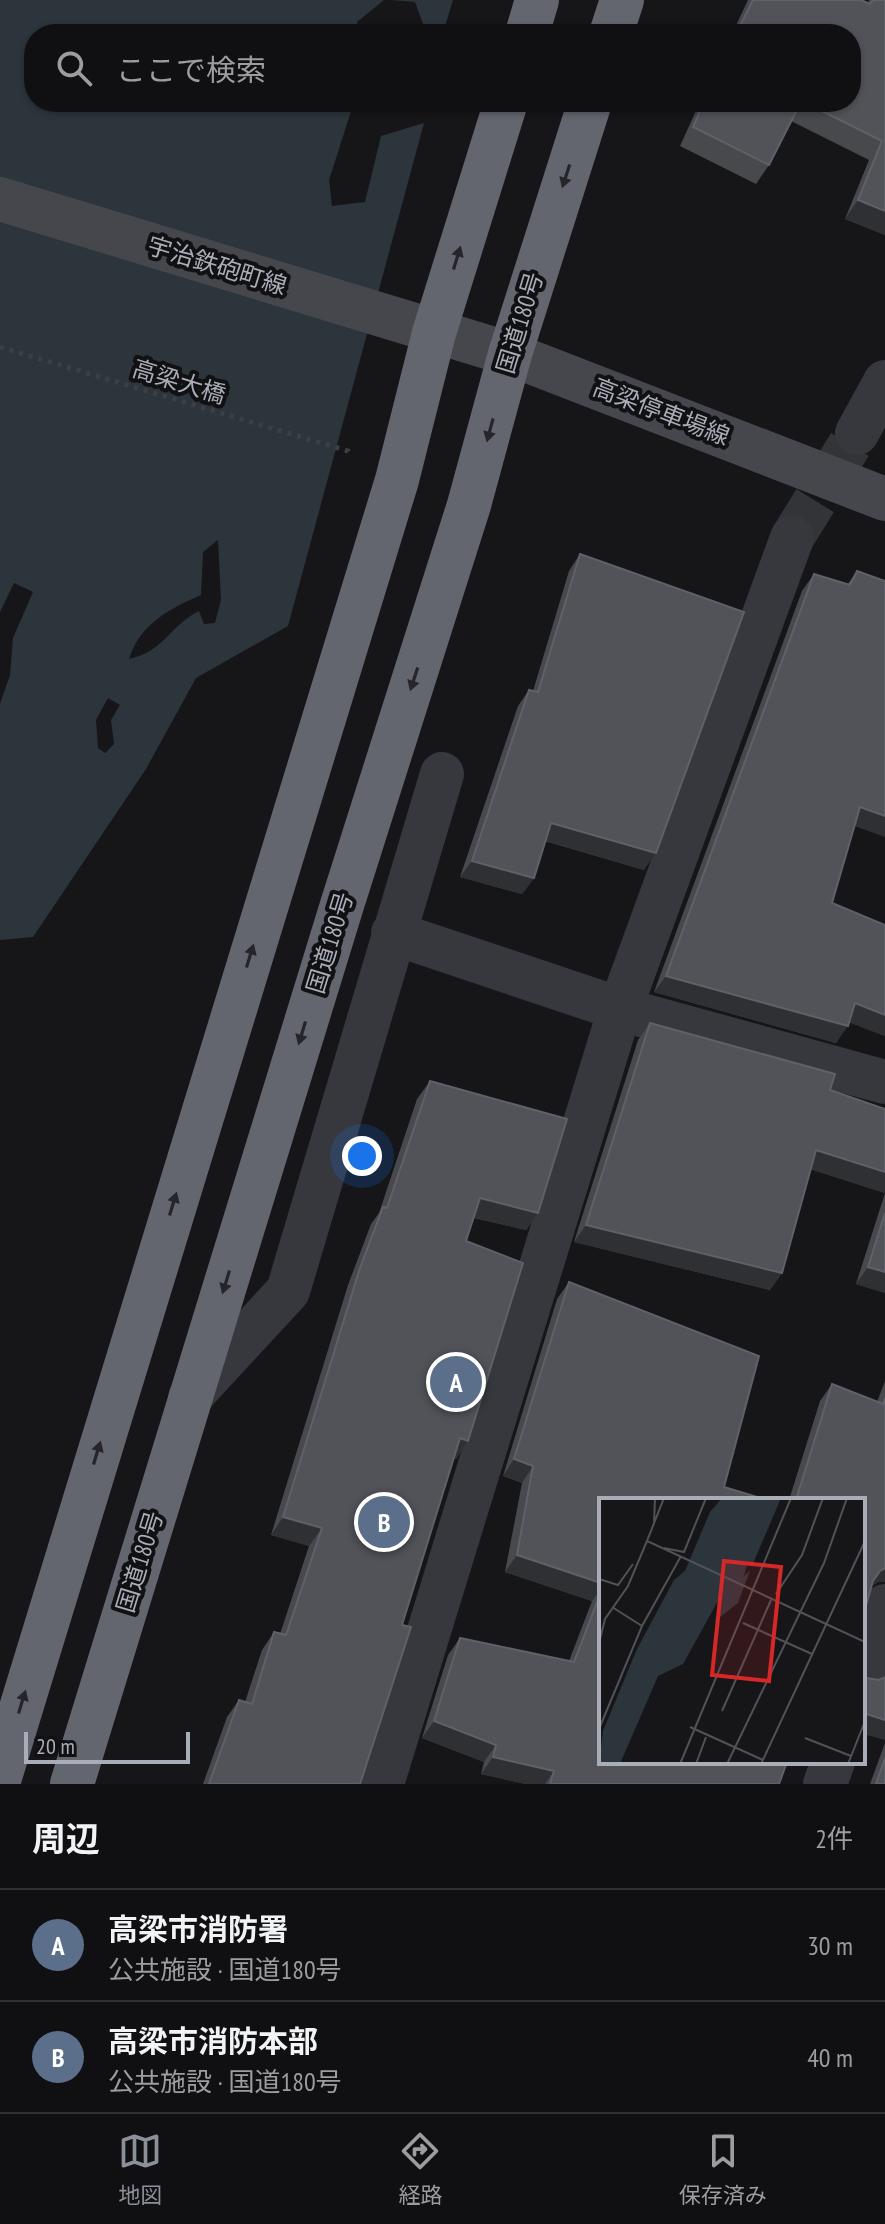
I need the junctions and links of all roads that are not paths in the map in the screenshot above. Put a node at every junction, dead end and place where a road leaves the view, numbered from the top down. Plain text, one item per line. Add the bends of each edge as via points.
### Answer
1 (537, 0) edge
2 (622, 0) edge
3 (530, 24) edge
4 (614, 24) edge
5 (503, 112) edge
6 (587, 112) edge
7 (0, 199) edge
8 (434, 333) junction
9 (510, 354) junction
10 (885, 382) edge
11 (857, 433) tunnel mouth
12 (885, 499) edge
13 (792, 538) tunnel mouth
14 (442, 774) dead end
15 (393, 933) junction
16 (620, 1009) junction
17 (885, 1082) edge
18 (190, 1397) junction
19 (885, 1606) edge
20 (865, 1666) edge
21 (832, 1764) edge
22 (0, 1777) edge
23 (72, 1784) edge
24 (382, 1784) edge
25 (825, 1784) edge

1 - 3 highway
2 - 4 highway
8 -> 5 highway
6 -> 9 highway, 国道180号
7 - 8 main road, 宇治鉄砲町線
8 - 9 main road, 高梁停車場線
22 -> 8 highway via 397,480
9 - 12 main road, 高梁停車場線
9 -> 18 highway, 国道180号 via 469,505
10 - 11 street
13 - 16 street
14 - 15 street
15 - 16 street
15 - 18 street via 288,1291
16 - 17 street
16 - 24 street
18 - 23 highway, 国道180号
19 - 20 street
21 - 25 street

